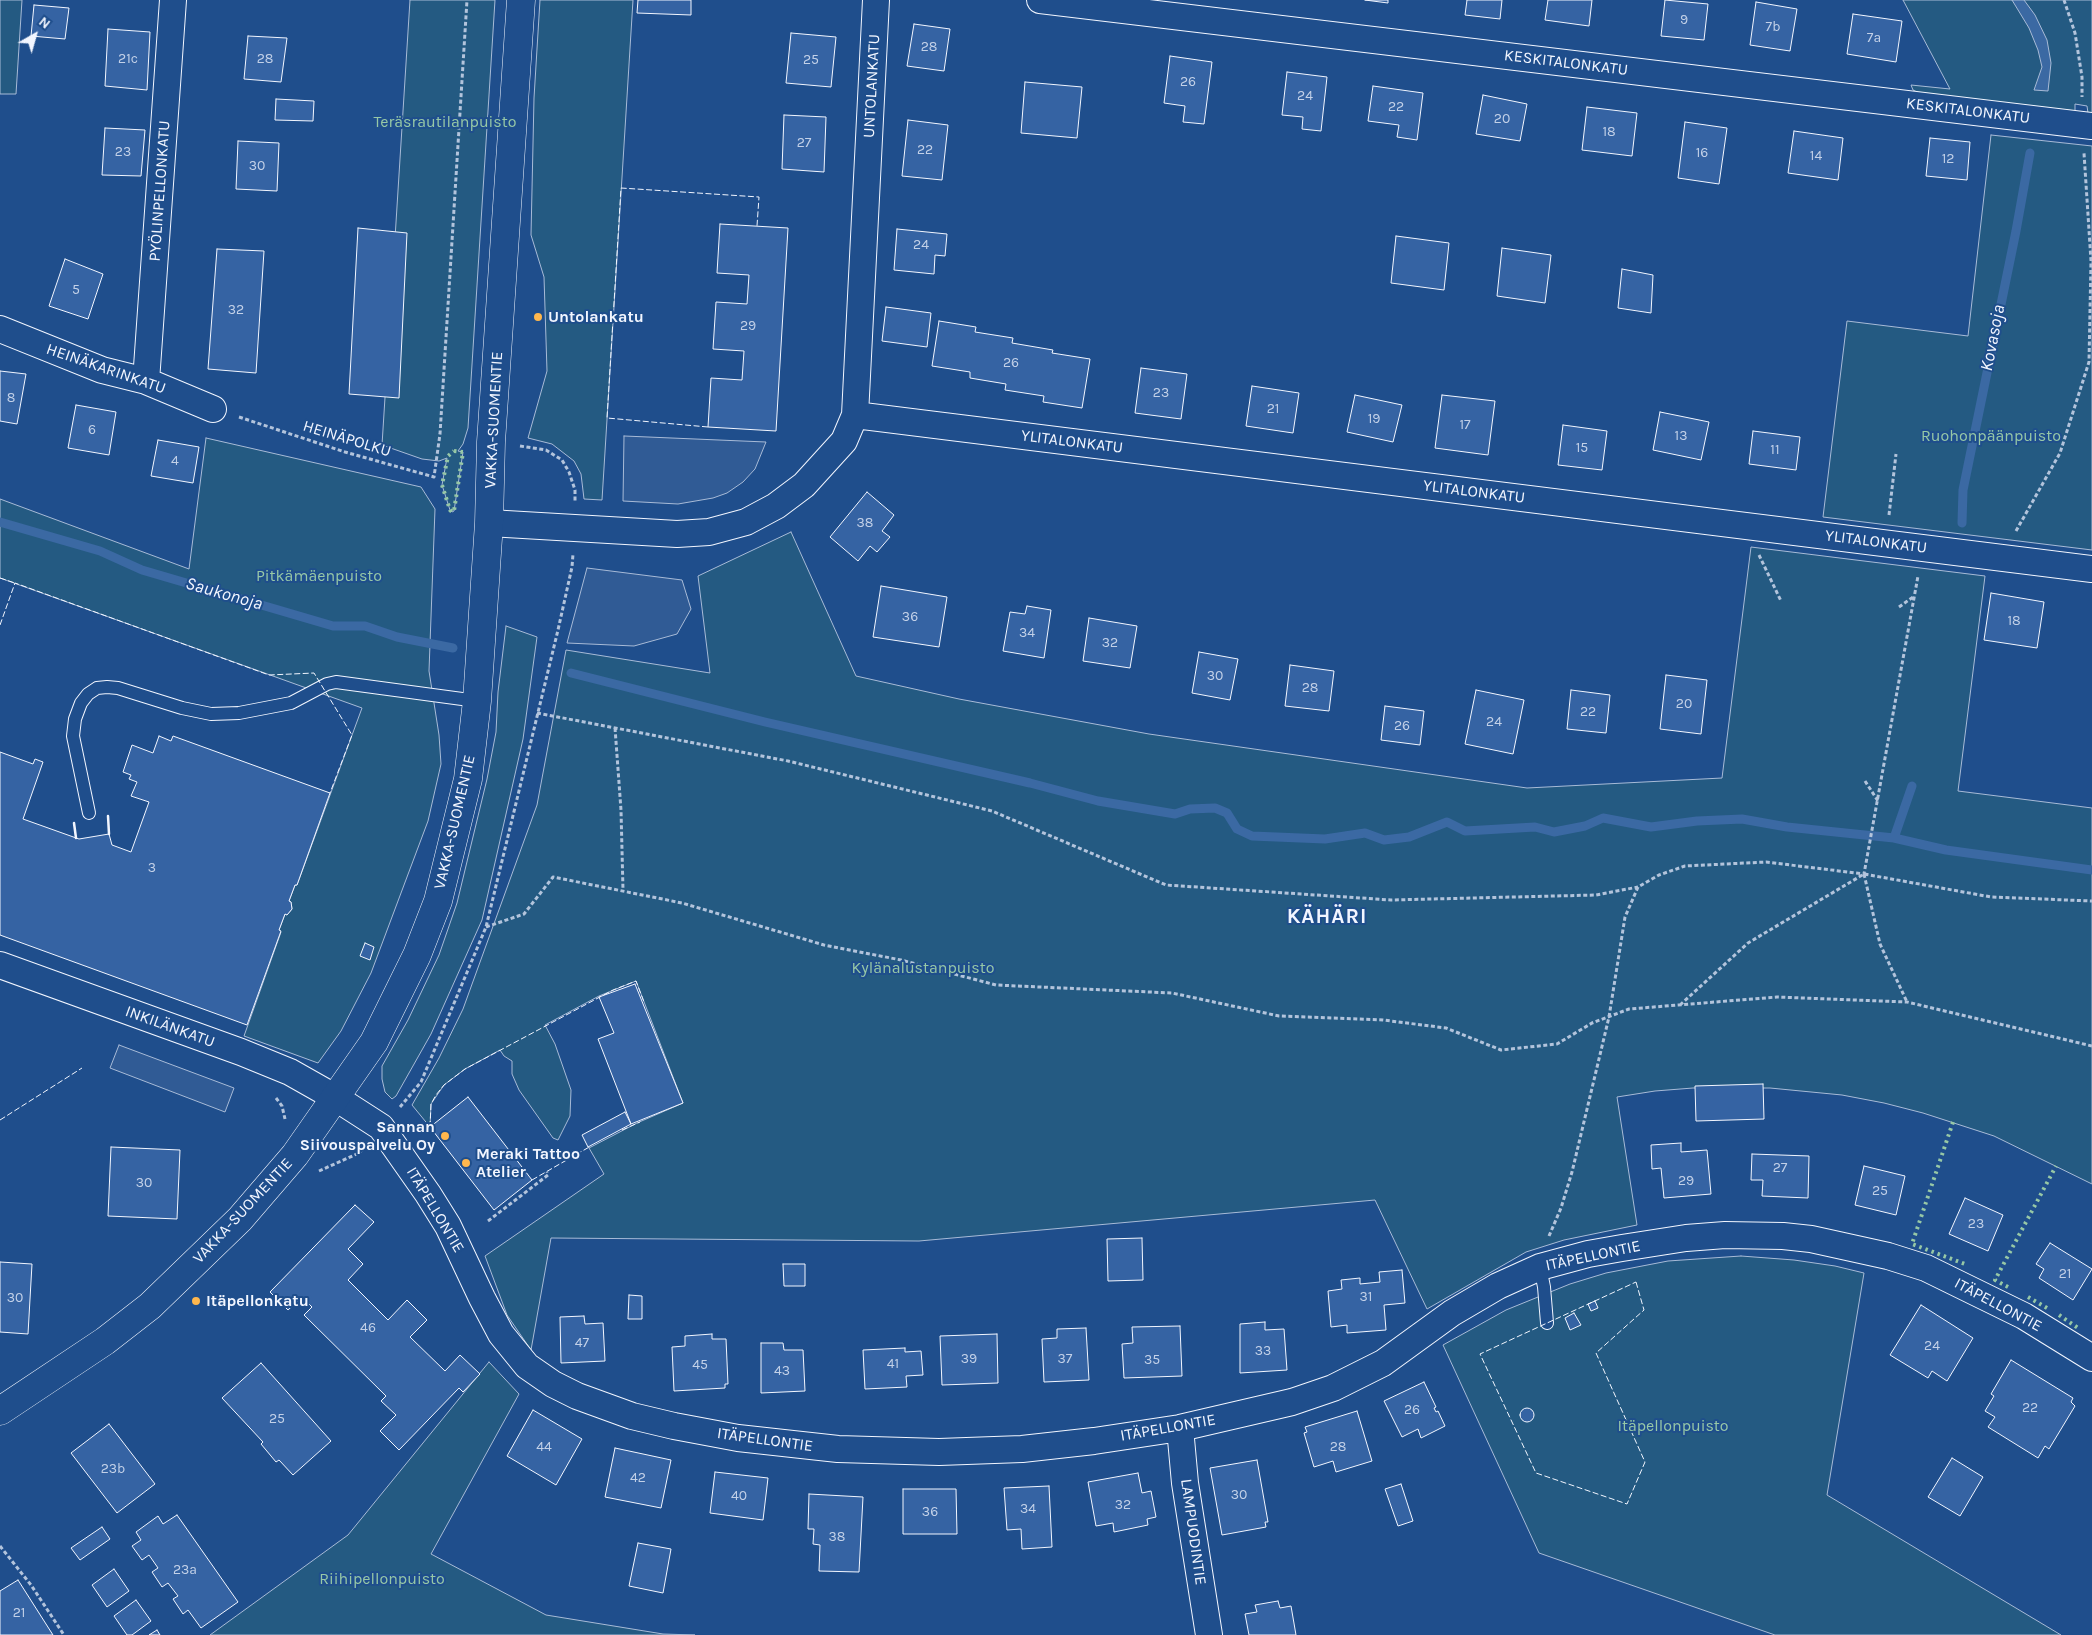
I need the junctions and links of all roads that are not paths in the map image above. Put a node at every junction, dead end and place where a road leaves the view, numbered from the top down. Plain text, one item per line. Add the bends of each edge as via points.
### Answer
1 (173, 0) edge
2 (521, 0) edge
3 (876, 0) edge
4 (1040, 0) edge
5 (2087, 126) edge
6 (0, 329) edge
7 (146, 381) junction
8 (213, 409) road end
9 (855, 415) junction
10 (489, 524) junction
11 (2092, 569) edge
12 (477, 700) junction
13 (89, 813) dead end
14 (0, 965) edge
15 (336, 1098) junction
16 (1540, 1267) junction
17 (1547, 1323) dead end
18 (2092, 1358) edge
19 (0, 1411) edge
20 (1180, 1428) junction
21 (1209, 1635) edge

1 - 7 street, PYÖLINPELLONKATU
2 - 10 street, VAKKA-SUOMENTIE via 491,442
3 - 9 street, UNTOLANKATU
4 - 5 street, KESKITALONKATU
6 - 7 street, HEINÄKARINKATU via 102,370
7 - 8 street, HEINÄKARINKATU
9 - 10 street, UNTOLANKATU via 844,441 804,485 776,506 746,522 710,532 677,534
9 - 11 street, YLITALONKATU
10 - 12 street, VAKKA-SUOMENTIE
12 - 13 lane via 336,682 291,702 239,714 211,714 118,688 98,688 81,703 75,719 74,736
12 - 15 street, VAKKA-SUOMENTIE via 468,779 438,901 417,954 374,1042
14 - 15 street, INKILÄNKATU via 241,1052 290,1072
15 - 19 street, VAKKA-SUOMENTIE via 296,1155 240,1219 150,1306 105,1341
15 - 20 street, ITÄPELLONTIE via 381,1127 400,1152 448,1226 482,1298 512,1349 539,1376 603,1407 738,1438 838,1449 939,1452 1022,1449
16 - 17 lane
16 - 18 street, ITÄPELLONTIE via 1588,1254 1686,1238 1735,1235 1811,1239 1926,1268 2024,1316
16 - 20 street, ITÄPELLONTIE via 1498,1286 1452,1313 1383,1362 1333,1388 1292,1402
20 - 21 street, LAMPUODINTIE via 1185,1483

